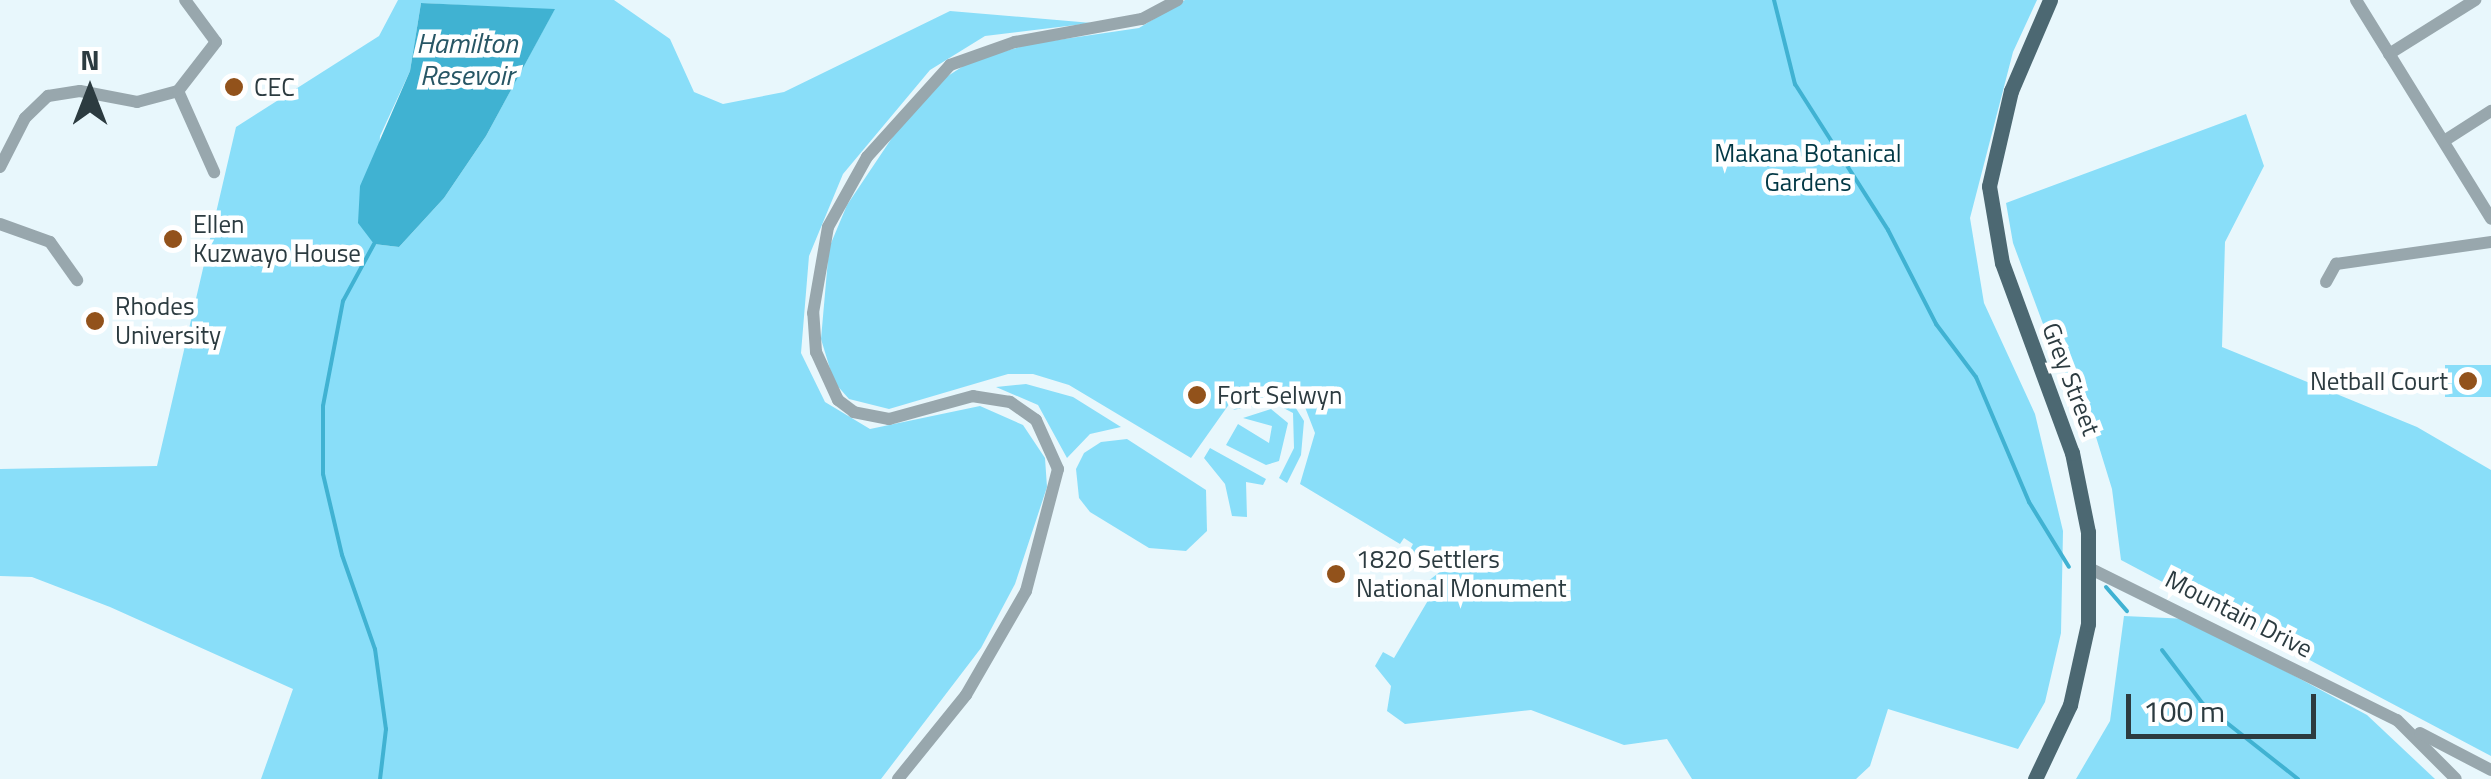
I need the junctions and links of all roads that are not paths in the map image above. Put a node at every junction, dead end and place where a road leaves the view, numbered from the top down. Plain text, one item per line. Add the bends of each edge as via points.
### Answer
1 (185, 0) edge
2 (1177, 0) edge
3 (2050, 0) edge
4 (2356, 0) edge
5 (2475, 0) edge
6 (2389, 54) junction
7 (178, 91) junction
8 (2491, 112) edge
9 (2444, 141) junction
10 (0, 167) edge
11 (214, 172) dead end
12 (2491, 219) edge
13 (0, 224) edge
14 (2491, 242) edge
15 (77, 280) dead end
16 (2326, 282) dead end
17 (2090, 568) junction
18 (2413, 730) junction
19 (2491, 770) edge
20 (898, 779) edge
21 (2035, 779) edge
22 (2456, 779) edge

1 - 7 street via 216,42
2 - 20 street via 1094,32 980,51 931,80 868,157 821,250 816,352 838,400 854,412 889,419 974,396 1010,402 1036,420 1058,469 1037,555 1010,622 966,695
3 - 17 main road, Grey Street via 2002,120 1990,218 2014,302 2072,452
4 - 6 street
5 - 6 street
6 - 9 street
7 - 10 street via 136,102 80,91 48,96 25,118
7 - 11 street
8 - 9 street
9 - 12 street
13 - 15 street via 50,242
14 - 16 street via 2336,264
17 - 18 street, Mountain Drive via 2156,595
17 - 21 main road, Grey Street via 2088,624 2070,705
18 - 19 street
18 - 22 street, Mountain Drive

